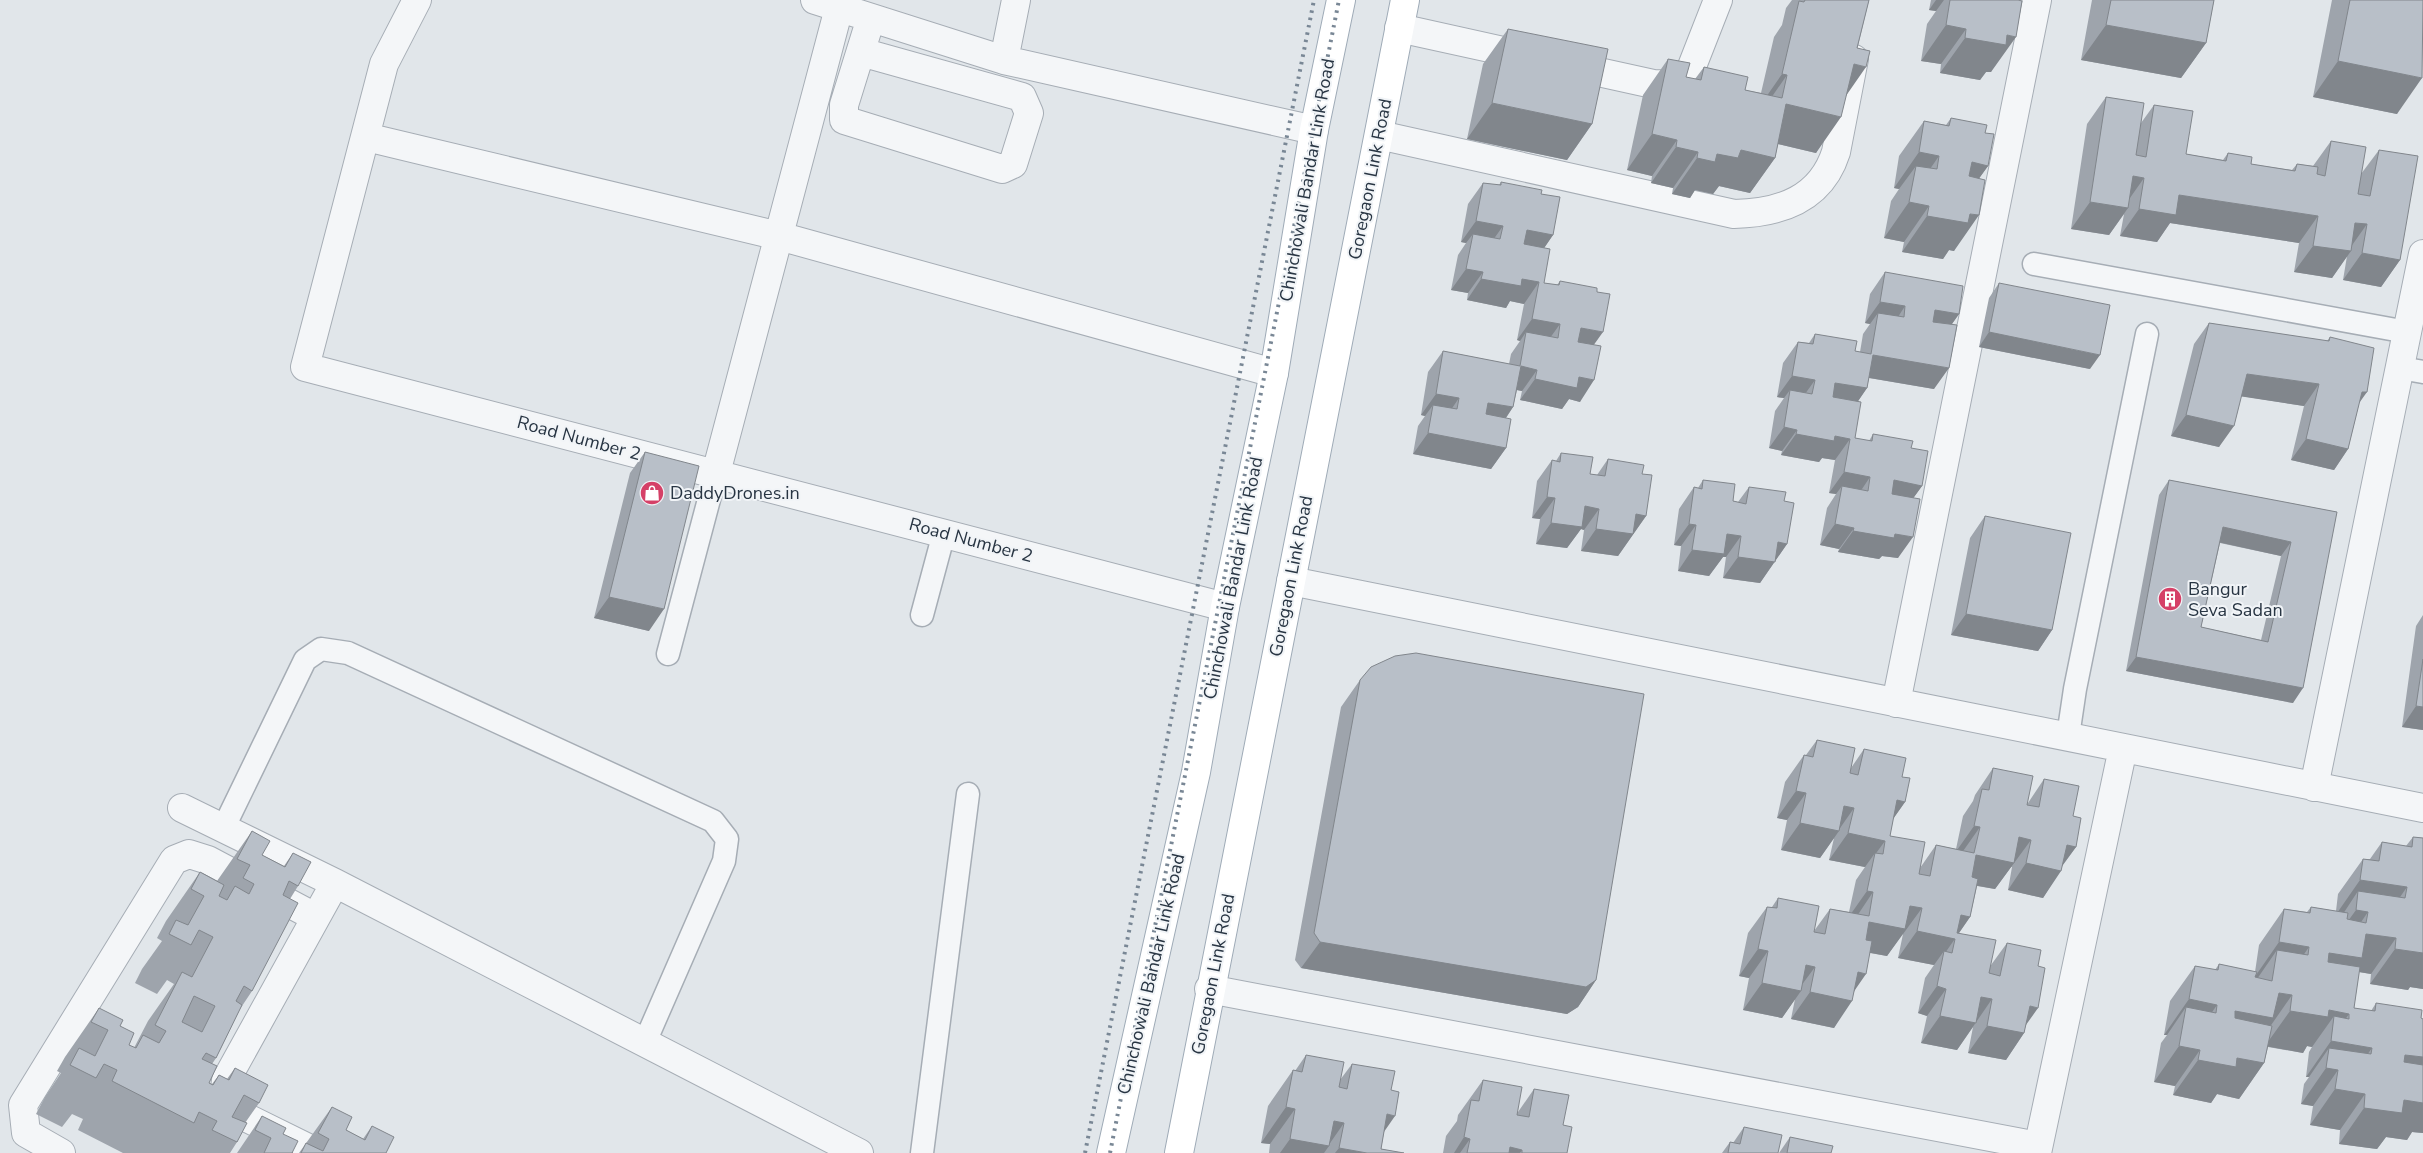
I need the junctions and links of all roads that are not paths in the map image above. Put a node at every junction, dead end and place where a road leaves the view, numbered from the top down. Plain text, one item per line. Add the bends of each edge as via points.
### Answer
1 (417, 0) edge
2 (1016, 0) edge
3 (1341, 0) edge
4 (1405, 0) edge
5 (1718, 0) edge
6 (2037, 0) edge
7 (827, 4) edge
8 (871, 18) junction
9 (1399, 28) junction
10 (1859, 32) edge
11 (861, 52) junction
12 (1004, 60) junction
13 (1314, 130) junction
14 (1378, 135) junction
15 (366, 137) junction
16 (778, 236) junction
17 (2423, 254) edge
18 (2034, 264) dead end
19 (2407, 332) junction
20 (2147, 334) dead end
21 (2411, 370) edge
22 (1274, 373) junction
23 (716, 473) junction
24 (944, 533) junction
25 (1291, 581) junction
26 (1225, 606) junction
27 (922, 615) dead end
28 (668, 654) dead end
29 (1896, 702) junction
30 (2068, 736) junction
31 (2123, 748) junction
32 (2314, 787) junction
33 (968, 794) dead end
34 (182, 808) dead end
35 (2423, 808) edge
36 (224, 829) junction
37 (334, 883) junction
38 (315, 917) junction
39 (1209, 989) junction
40 (645, 1042) junction
41 (2037, 1150) edge
42 (61, 1153) edge
43 (318, 1153) edge
44 (860, 1153) edge
45 (922, 1153) edge
46 (1111, 1153) edge
47 (1179, 1153) edge

1 - 15 street, Road Number 2 via 384,64
2 - 12 street
3 - 13 main road, Chinchowali Bandar Link Road
4 - 9 main road, Goregaon Link Road
5 - 9 street via 1689,74 1681,82 1669,85
6 - 29 street
7 - 8 street
7 - 16 street
8 - 11 street
8 - 12 street
9 - 14 main road, Goregaon Link Road
10 - 14 street via 1831,167 1821,183 1797,202 1755,214 1734,214
11 - 11 street via 844,105 844,120 1002,169 1013,164 1028,113 1022,97
12 - 13 street
13 - 22 main road, Chinchowali Bandar Link Road
14 - 25 main road, Goregaon Link Road
15 - 16 street
15 - 23 street, Road Number 2 via 306,367
16 - 22 street
16 - 23 street
17 - 19 street
18 - 19 lane
19 - 21 street
20 - 30 lane
21 - 32 street
22 - 26 main road, Chinchowali Bandar Link Road
23 - 24 street, Road Number 2
23 - 28 lane
24 - 26 street, Road Number 2
24 - 27 lane
25 - 29 street
25 - 39 main road, Goregaon Link Road
26 - 46 main road, Chinchowali Bandar Link Road via 1196,772
29 - 30 street
30 - 31 street
31 - 32 street
31 - 41 street
32 - 35 street
33 - 45 lane
34 - 36 street
36 - 37 street
36 - 40 lane via 305,660 321,649 348,652 713,821 727,839 724,861
37 - 38 street
37 - 40 street
38 - 42 street via 208,860 189,854 174,860 23,1105 26,1134
38 - 43 street via 226,1080 224,1099 237,1113
39 - 41 street
39 - 47 main road, Goregaon Link Road
40 - 44 street

